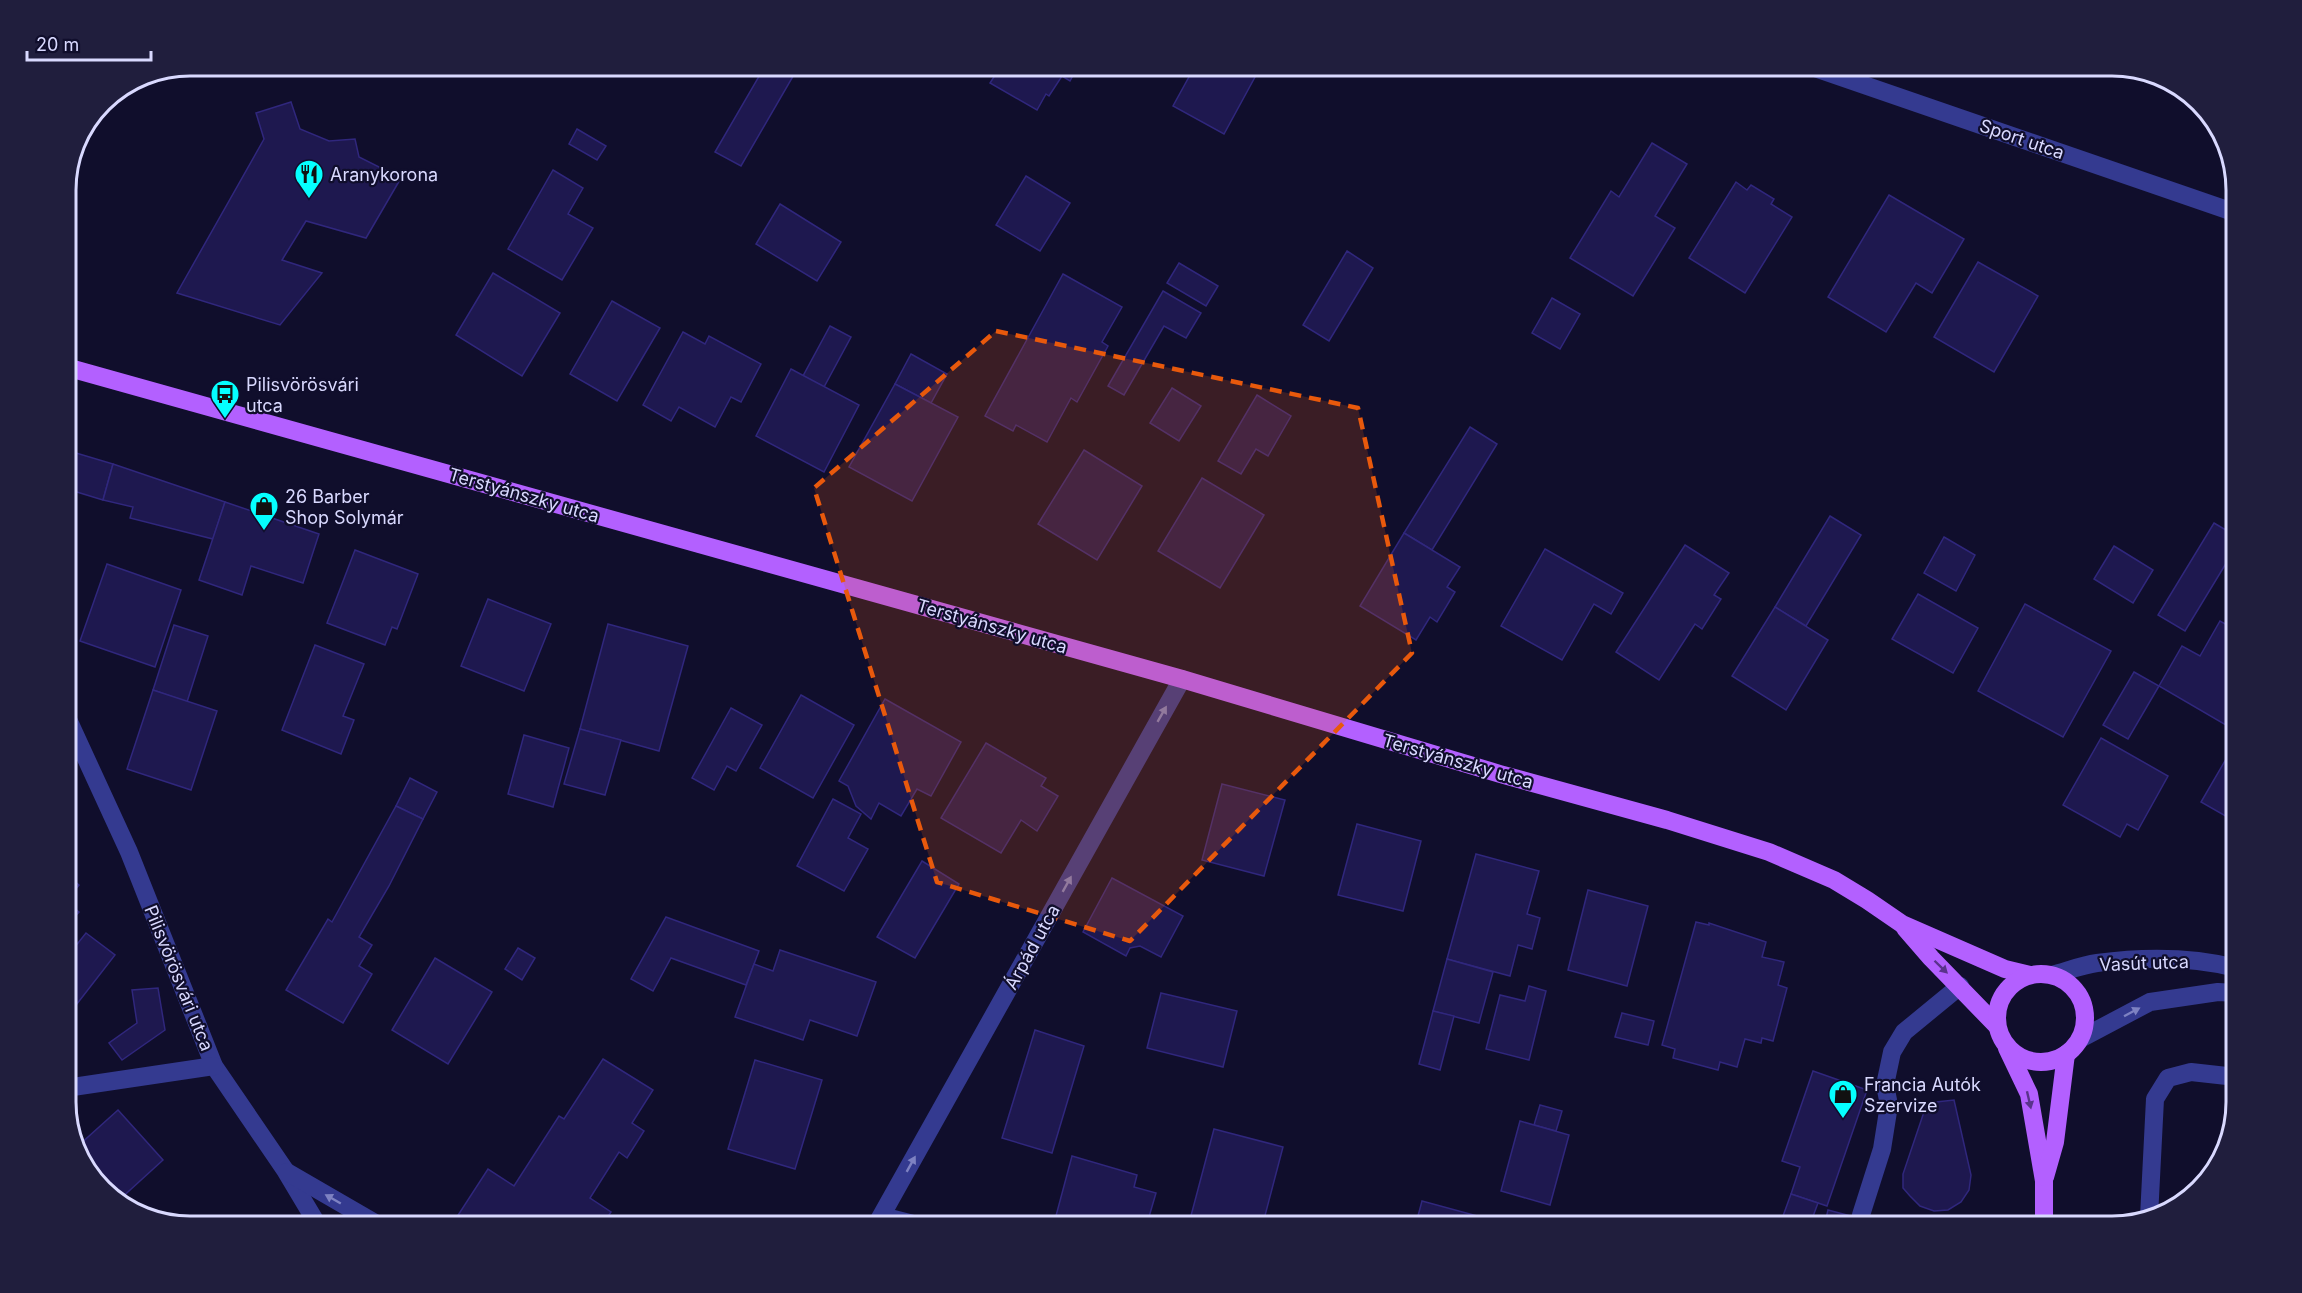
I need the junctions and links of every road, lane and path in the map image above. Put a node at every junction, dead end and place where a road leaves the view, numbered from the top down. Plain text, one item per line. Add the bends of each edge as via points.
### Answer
1 (1838, 76) edge
2 (2225, 209) edge
3 (77, 370) edge
4 (1182, 679) junction
5 (77, 739) edge
6 (1902, 924) junction
7 (2226, 966) edge
8 (2030, 975) junction
9 (2052, 975) junction
10 (1960, 986) junction
11 (2226, 992) edge
12 (1997, 1026) junction
13 (2080, 1039) junction
14 (2007, 1047) junction
15 (2066, 1054) junction
16 (214, 1066) junction
17 (2226, 1076) edge
18 (77, 1086) edge
19 (285, 1170) junction
20 (2044, 1181) junction
21 (2149, 1210) edge
22 (1862, 1215) dead end
23 (312, 1216) edge
24 (363, 1216) edge
25 (881, 1216) edge
26 (2044, 1216) edge

1 - 2 street, Sport utca
3 - 4 main road, Terstyánszky utca
4 - 6 main road, Terstyánszky utca via 1768,852 1834,880
25 -> 4 street, Árpád utca
5 - 16 street, Pilisvörösvári utca via 129,852
6 - 8 main road, Terstyánszky utca via 2005,969
6 -> 10 main road, Terstyánszky utca
7 - 9 street, Vasút utca via 2136,960 2095,964
8 - 9 main road
8 - 12 main road via 2011,986 1999,1004
9 - 13 main road via 2069,984 2081,1000 2085,1020
10 - 12 main road, Terstyánszky utca
10 - 22 street via 1904,1032 1892,1052 1885,1085 1889,1105 1882,1149
13 -> 11 street, Vasút utca via 2150,1002
12 - 14 main road
13 - 15 main road
14 - 15 main road via 2024,1060 2046,1062
14 -> 20 main road via 2029,1094
15 - 20 main road via 2055,1142
16 - 18 street
16 - 19 street, Pilisvörösvári utca
17 - 21 street via 2191,1072 2168,1078 2155,1099
19 - 23 street, Pilisvörösvári utca
24 -> 19 street
20 - 26 main road

